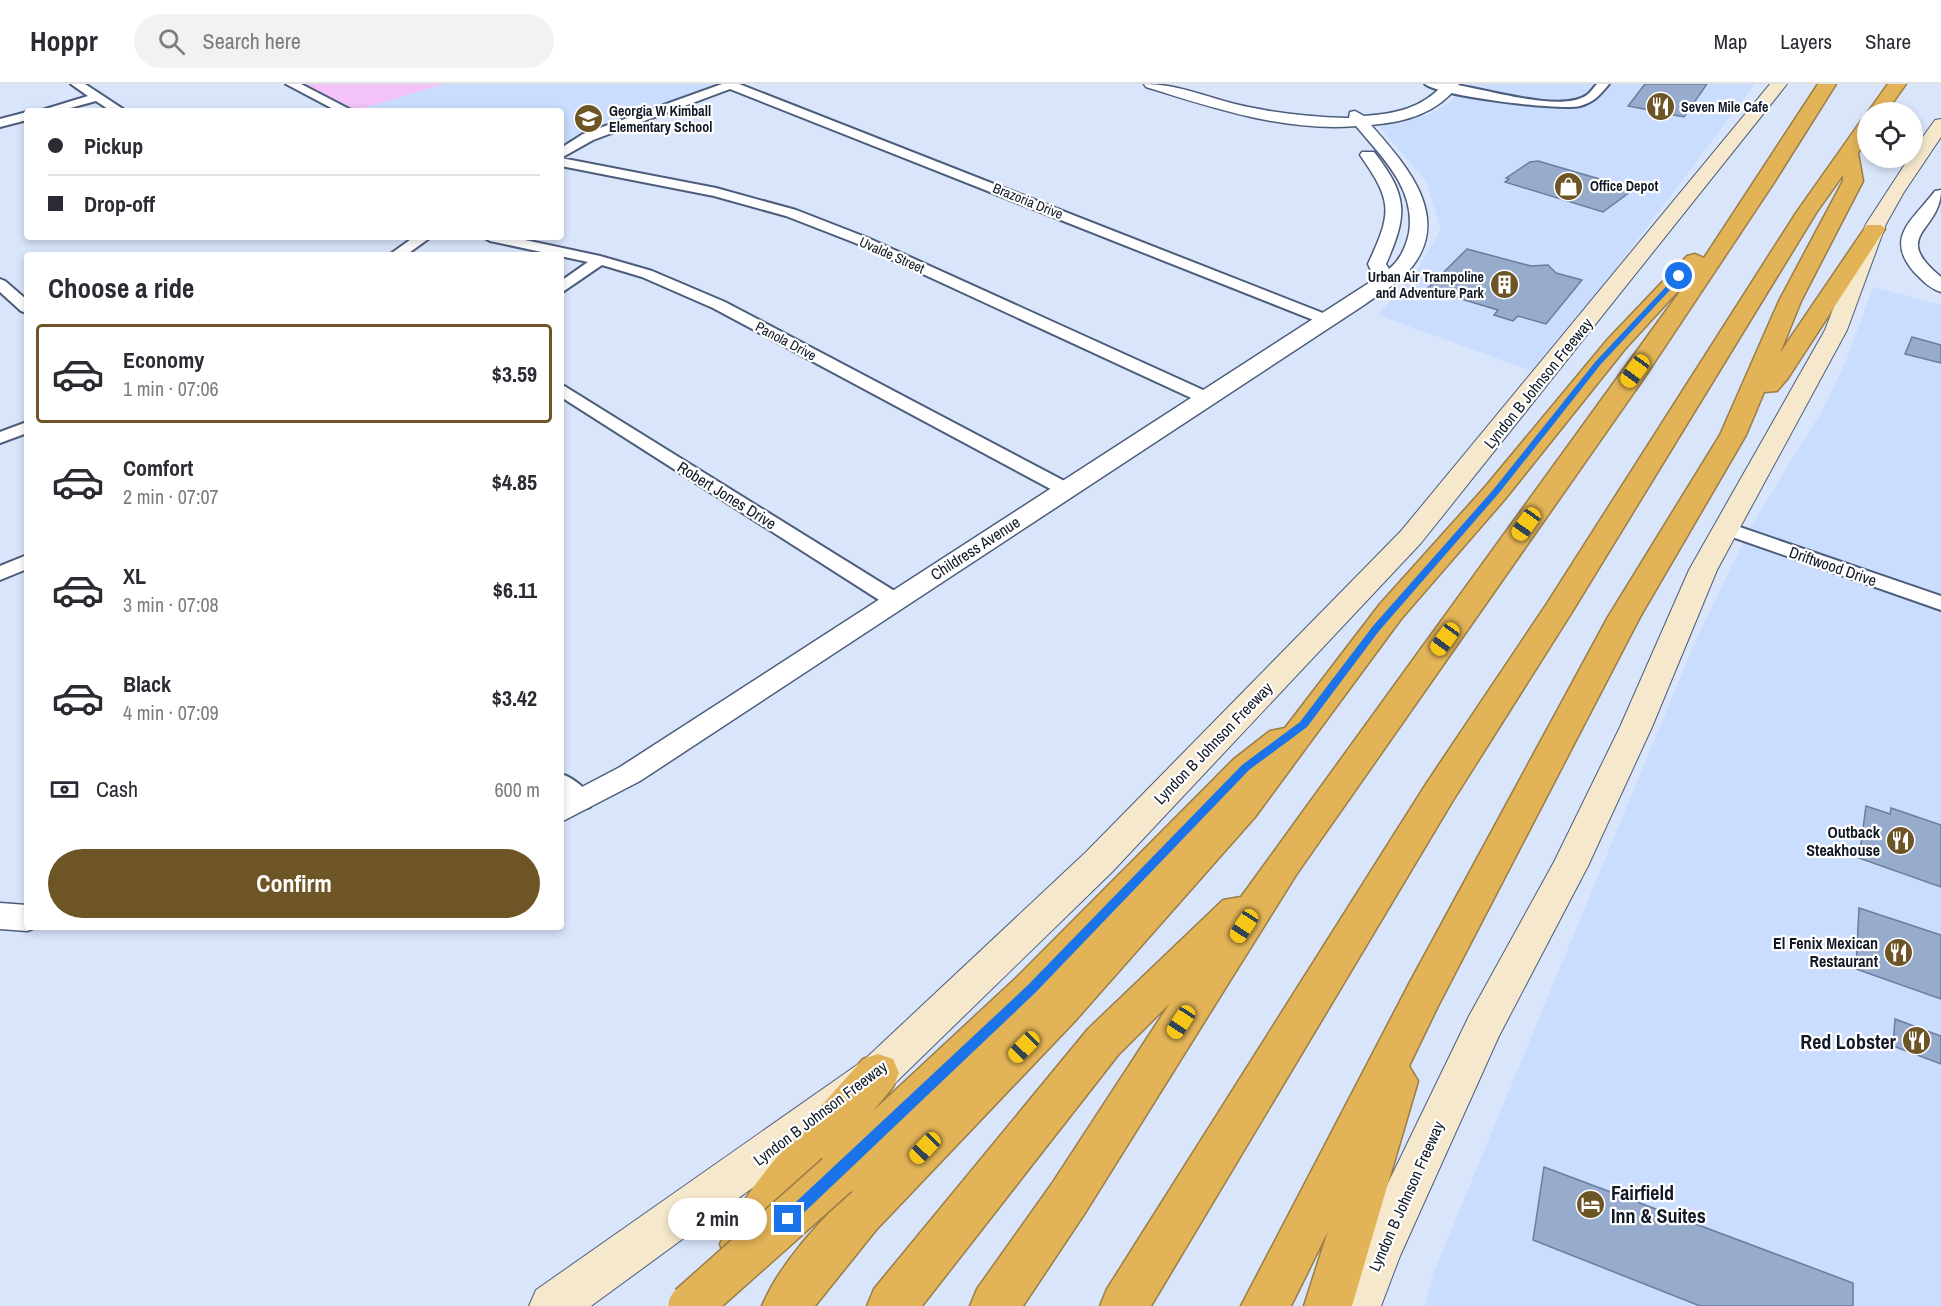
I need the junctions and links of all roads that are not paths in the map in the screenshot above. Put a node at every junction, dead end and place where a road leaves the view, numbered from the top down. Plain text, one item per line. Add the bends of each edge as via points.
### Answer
1 (77, 84) edge
2 (292, 84) edge
3 (729, 84) edge
4 (1151, 84) edge
5 (1182, 84) edge
6 (1431, 84) edge
7 (1602, 84) edge
8 (1779, 84) edge
9 (1827, 84) edge
10 (1897, 84) edge
11 (1451, 86) edge
12 (98, 97) junction
13 (1884, 102) edge
14 (56, 108) edge
15 (115, 108) edge
16 (341, 108) edge
17 (24, 117) edge
18 (1358, 119) junction
19 (1338, 120) junction
20 (0, 123) edge
21 (1941, 124) edge
22 (1857, 140) edge
23 (1851, 148) junction
24 (564, 152) edge
25 (564, 163) edge
26 (1387, 182) junction
27 (1409, 183) junction
28 (1941, 195) edge
29 (1874, 229) junction
30 (419, 240) edge
31 (504, 240) edge
32 (1725, 240) junction
33 (401, 252) edge
34 (562, 252) edge
35 (564, 252) edge
36 (600, 260) junction
37 (1384, 278) junction
38 (0, 284) edge
39 (564, 286) edge
40 (1941, 286) edge
41 (24, 305) edge
42 (1327, 320) junction
43 (564, 391) edge
44 (1206, 398) junction
45 (1738, 424) junction
46 (24, 428) edge
47 (0, 438) edge
48 (1065, 489) junction
49 (1725, 528) junction
50 (24, 562) edge
51 (0, 574) edge
52 (894, 600) junction
53 (1941, 603) edge
54 (1303, 725) junction
55 (564, 790) edge
56 (571, 806) edge
57 (1281, 868) junction
58 (0, 916) edge
59 (24, 918) edge
60 (1424, 994) junction
61 (878, 1073) junction
62 (552, 1306) edge
63 (690, 1306) edge
64 (699, 1306) edge
65 (786, 1306) edge
66 (891, 1306) edge
67 (994, 1306) edge
68 (1124, 1306) edge
69 (1265, 1306) edge
70 (1328, 1306) edge
71 (1358, 1306) edge

1 - 12 street
2 - 16 street
3 - 24 street via 618,124
3 - 42 street, Brazoria Drive
4 - 19 street via 1260,116 1292,121
5 - 19 street via 1274,111
6 - 11 street
6 - 18 street via 1401,107
7 - 11 street via 1592,98 1561,105
8 - 61 main road, Lyndon B Johnson Freeway via 1411,537 1099,862
9 - 32 highway via 1793,142
10 - 13 highway
11 - 18 street via 1432,104 1414,112
12 - 14 street
12 - 15 street
17 - 20 street
18 - 19 street
18 - 27 street, Childress Avenue
19 - 26 street
21 - 29 main road, Lyndon B Johnson Freeway via 1894,192
22 - 23 highway
23 - 45 highway via 1853,181 1790,301
23 - 68 highway via 1433,802
25 - 44 street, Uvalde Street via 716,192 791,213 863,241
26 - 27 street
26 - 37 street via 1397,207 1393,231 1377,264
27 - 37 street, Childress Avenue via 1420,211 1415,242 1404,266
28 - 40 street via 1909,236 1908,244 1909,253
29 - 45 highway via 1779,373
29 - 49 main road, Lyndon B Johnson Freeway via 1836,330
30 - 33 street
31 - 34 street, Panola Drive
32 - 54 highway via 1695,261 1598,363 1496,492 1376,628
32 - 57 highway
35 - 36 street, Panola Drive
36 - 39 street
36 - 48 street, Panola Drive via 647,274 719,305
37 - 42 street, Childress Avenue
38 - 41 street
42 - 44 street, Childress Avenue
43 - 52 street, Robert Jones Drive
44 - 48 street, Childress Avenue
45 - 60 highway via 1624,617
46 - 47 street
48 - 52 street, Childress Avenue
49 - 53 street, Driftwood Drive
49 - 71 main road, Lyndon B Johnson Freeway via 1570,866 1483,1028 1380,1249
50 - 51 street
52 - 56 street, Childress Avenue via 630,774
54 - 63 highway, bridge via 1245,768 1031,989 837,1175
54 - 65 highway via 1267,779 1057,1013 875,1199
55 - 56 street
57 - 66 highway via 1103,1042
57 - 67 highway via 1045,1236
58 - 59 street
60 - 69 highway
60 - 70 highway
61 - 62 main road, Lyndon B Johnson Freeway
61 - 64 highway via 783,1187

